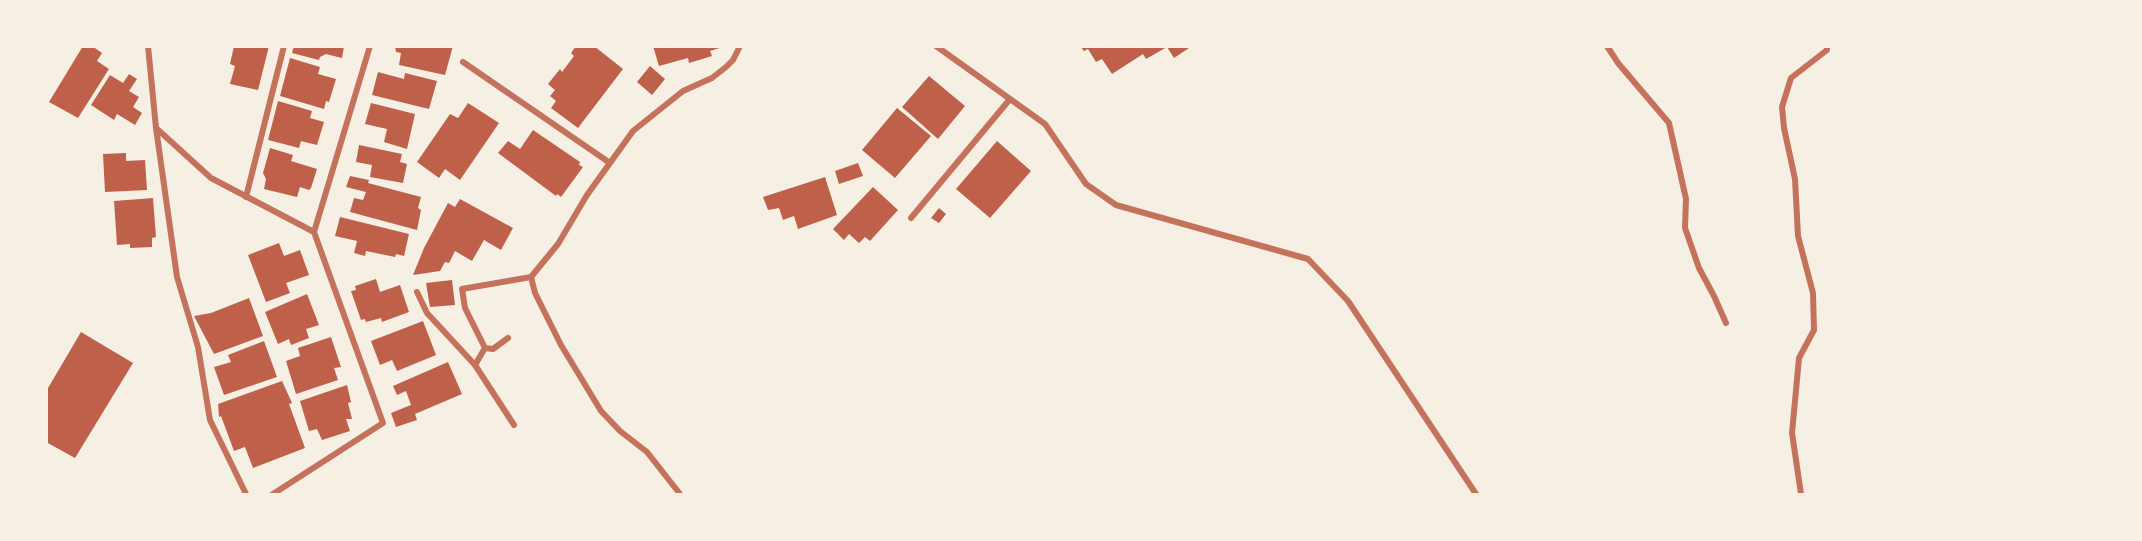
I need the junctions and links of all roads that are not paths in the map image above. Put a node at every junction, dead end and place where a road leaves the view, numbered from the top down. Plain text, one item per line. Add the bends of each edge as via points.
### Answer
1 (148, 46) edge
2 (284, 46) edge
3 (370, 46) edge
4 (740, 46) edge
5 (936, 46) edge
6 (1607, 46) edge
7 (1827, 46) edge
8 (463, 62) dead end
9 (1010, 99) junction
10 (156, 128) junction
11 (610, 163) junction
12 (246, 197) junction
13 (910, 218) dead end
14 (314, 232) junction
15 (531, 278) junction
16 (417, 292) dead end
17 (1726, 322) dead end
18 (508, 338) dead end
19 (485, 348) junction
20 (475, 365) junction
21 (514, 425) dead end
22 (246, 495) edge
23 (273, 495) edge
24 (680, 495) edge
25 (1476, 495) edge
26 (1801, 495) edge

1 - 10 street
2 - 12 street
3 - 14 street
4 - 11 street via 726,67 683,91 633,131
5 - 9 street
6 - 17 street via 1669,123 1686,199 1685,228 1699,268
7 - 26 street via 1791,78 1782,107 1795,179 1798,236 1813,293 1814,330 1799,358 1792,433
8 - 11 street
9 - 13 street
9 - 25 street via 1045,124 1086,184 1116,205 1308,259 1348,302
10 - 12 street via 211,178
10 - 22 street via 177,277 198,347 210,420
11 - 15 street via 558,244
12 - 14 street
14 - 23 street via 383,423
15 - 19 street via 462,290 465,308
15 - 24 street via 561,345 601,411 647,452
16 - 20 street via 427,313
18 - 19 street via 493,349
19 - 20 street
20 - 21 street

